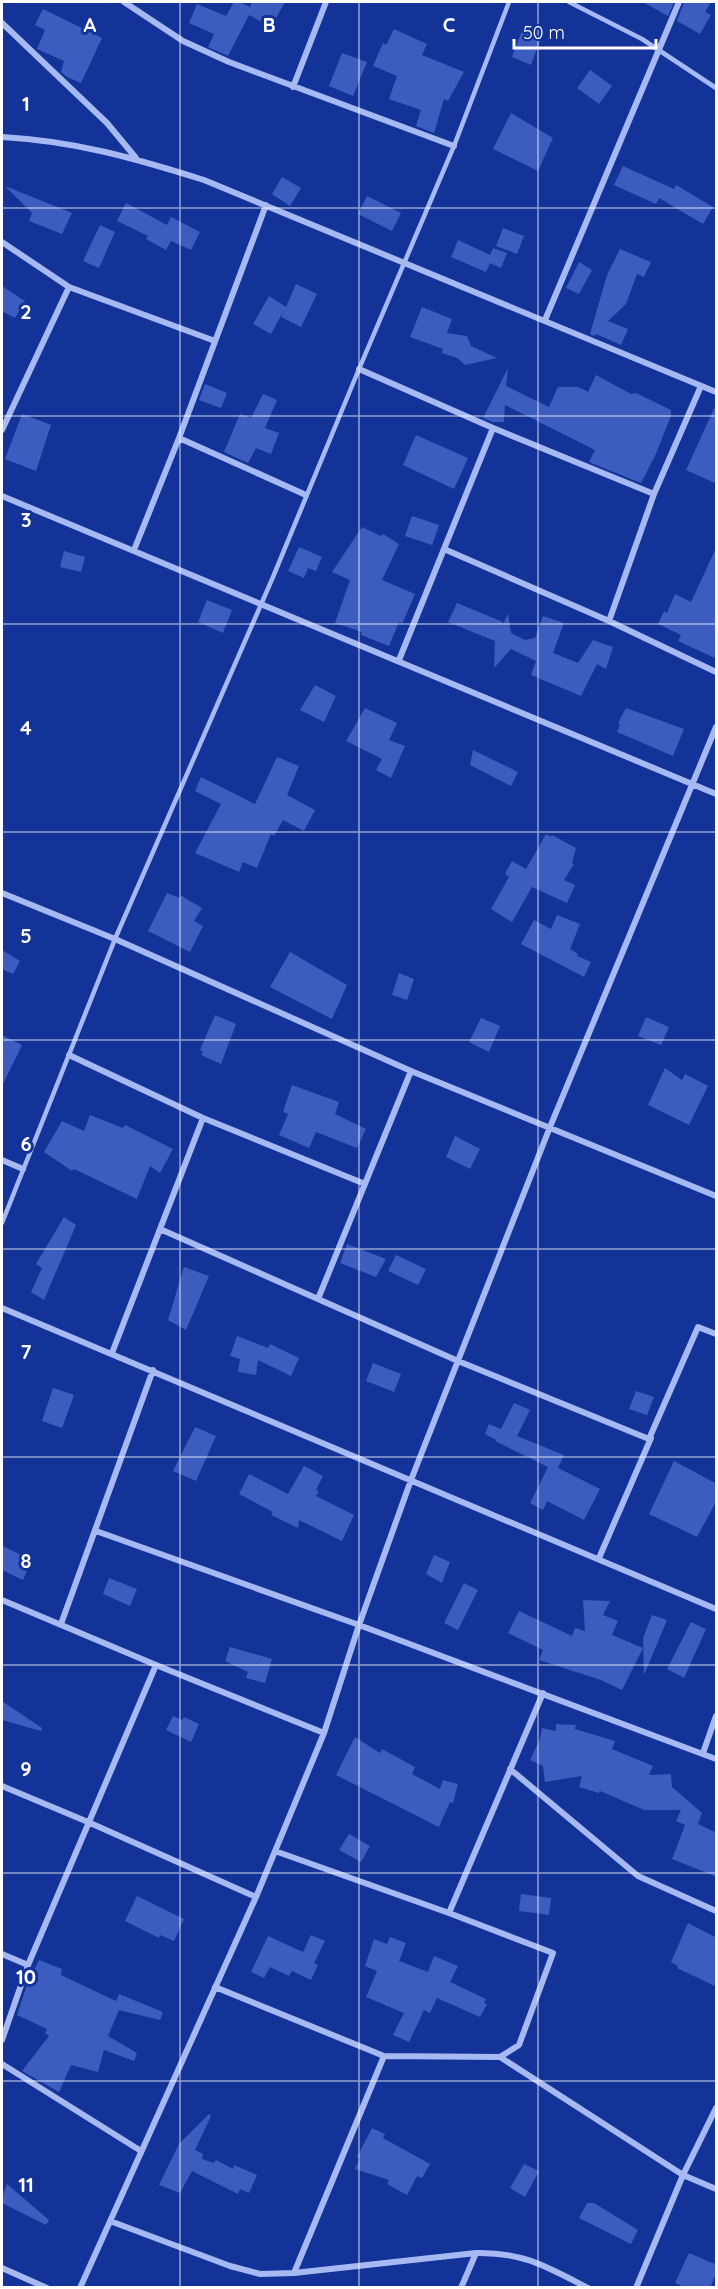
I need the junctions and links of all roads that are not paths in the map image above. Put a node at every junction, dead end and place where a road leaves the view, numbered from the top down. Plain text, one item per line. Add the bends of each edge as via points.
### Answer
1 (124, 2) edge
2 (326, 2) edge
3 (509, 2) edge
4 (569, 2) edge
5 (679, 2) edge
6 (2, 23) edge
7 (658, 50) junction
8 (293, 87) junction
9 (717, 88) edge
10 (2, 138) edge
11 (454, 146) junction
12 (136, 159) junction
13 (266, 205) junction
14 (2, 242) edge
15 (405, 263) junction
16 (69, 287) junction
17 (545, 320) junction
18 (215, 341) junction
19 (358, 369) junction
20 (701, 386) junction
21 (717, 392) edge
22 (494, 428) junction
23 (2, 430) edge
24 (179, 438) junction
25 (654, 494) junction
26 (2, 495) edge
27 (306, 495) junction
28 (444, 549) junction
29 (134, 550) junction
30 (262, 603) junction
31 (609, 621) junction
32 (399, 660) junction
33 (717, 672) edge
34 (717, 727) edge
35 (693, 783) junction
36 (717, 794) edge
37 (2, 893) edge
38 (115, 939) junction
39 (69, 1055) junction
40 (411, 1071) junction
41 (203, 1118) junction
42 (550, 1127) junction
43 (2, 1160) edge
44 (23, 1169) junction
45 (365, 1184) junction
46 (717, 1196) edge
47 (2, 1223) edge
48 (160, 1229) junction
49 (318, 1299) junction
50 (2, 1310) edge
51 (698, 1327) junction
52 (717, 1334) edge
53 (112, 1353) junction
54 (458, 1361) junction
55 (153, 1370) junction
56 (411, 1480) junction
57 (96, 1531) junction
58 (599, 1558) junction
59 (2, 1600) edge
60 (717, 1609) edge
61 (61, 1624) junction
62 (359, 1625) junction
63 (156, 1665) junction
64 (543, 1693) junction
65 (717, 1716) edge
66 (324, 1733) junction
67 (703, 1753) junction
68 (717, 1759) edge
69 (510, 1768) junction
70 (2, 1786) edge
71 (88, 1822) junction
72 (275, 1851) junction
73 (256, 1897) junction
74 (717, 1911) edge
75 (449, 1913) junction
76 (2, 1954) edge
77 (28, 1965) junction
78 (215, 1987) junction
79 (2, 2040) edge
80 (384, 2056) junction
81 (500, 2057) junction
82 (2, 2064) edge
83 (717, 2108) edge
84 (141, 2151) junction
85 (683, 2175) junction
86 (717, 2189) edge
87 (110, 2221) junction
88 (476, 2253) junction
89 (2, 2268) edge
90 (294, 2273) junction
91 (47, 2288) edge
92 (80, 2288) edge
93 (461, 2288) edge
94 (588, 2288) edge
95 (636, 2288) edge

1 - 8 street via 183,41
2 - 8 street
3 - 11 lane
4 - 7 lane
5 - 7 street
6 - 12 street via 107,123
7 - 9 lane
7 - 17 street
8 - 11 street
10 - 12 street via 80,145
11 - 15 lane
12 - 13 street
13 - 15 street
13 - 18 street
14 - 16 street
15 - 17 street
15 - 19 lane
16 - 18 street
16 - 23 street
17 - 20 street
18 - 24 street
19 - 22 street
19 - 27 lane
20 - 21 street
20 - 25 street
22 - 25 street
22 - 28 street
24 - 27 street
24 - 29 street
25 - 31 street
26 - 29 street
27 - 30 lane
28 - 31 street
28 - 32 street
29 - 30 street
30 - 32 street
30 - 38 lane
31 - 33 street
32 - 35 street
34 - 35 street
35 - 36 street
35 - 42 street
37 - 38 street
38 - 39 lane
38 - 40 street
39 - 41 street
39 - 44 lane
40 - 42 street
40 - 45 street
41 - 45 street
41 - 48 street
42 - 46 street
42 - 54 street
43 - 44 street
44 - 47 lane
45 - 49 street
48 - 49 street
48 - 53 street
49 - 54 street
50 - 53 street
51 - 52 street
51 - 54 street via 649,1438
51 - 58 street
53 - 55 street
54 - 56 street
55 - 56 street
55 - 57 street
56 - 58 street
56 - 62 street
57 - 61 street
57 - 62 street
58 - 60 street
59 - 61 street
61 - 63 street
62 - 64 street
62 - 66 street
63 - 66 street
63 - 71 street
64 - 67 street
64 - 69 street
65 - 67 street
66 - 72 street
67 - 68 street
69 - 74 street via 638,1876
69 - 75 street
70 - 71 street
71 - 73 street
71 - 77 street
72 - 73 street
72 - 75 street
73 - 78 street
75 - 81 street via 553,1953 519,2045
76 - 77 street
77 - 79 street
78 - 80 street
78 - 84 street
80 - 81 street
80 - 90 street
81 - 85 street
82 - 84 street
83 - 85 street
84 - 87 street
85 - 86 street
85 - 95 street
87 - 90 street via 260,2274
87 - 92 street
88 - 90 street
88 - 93 street
88 - 94 street via 502,2253 535,2260
89 - 91 street

